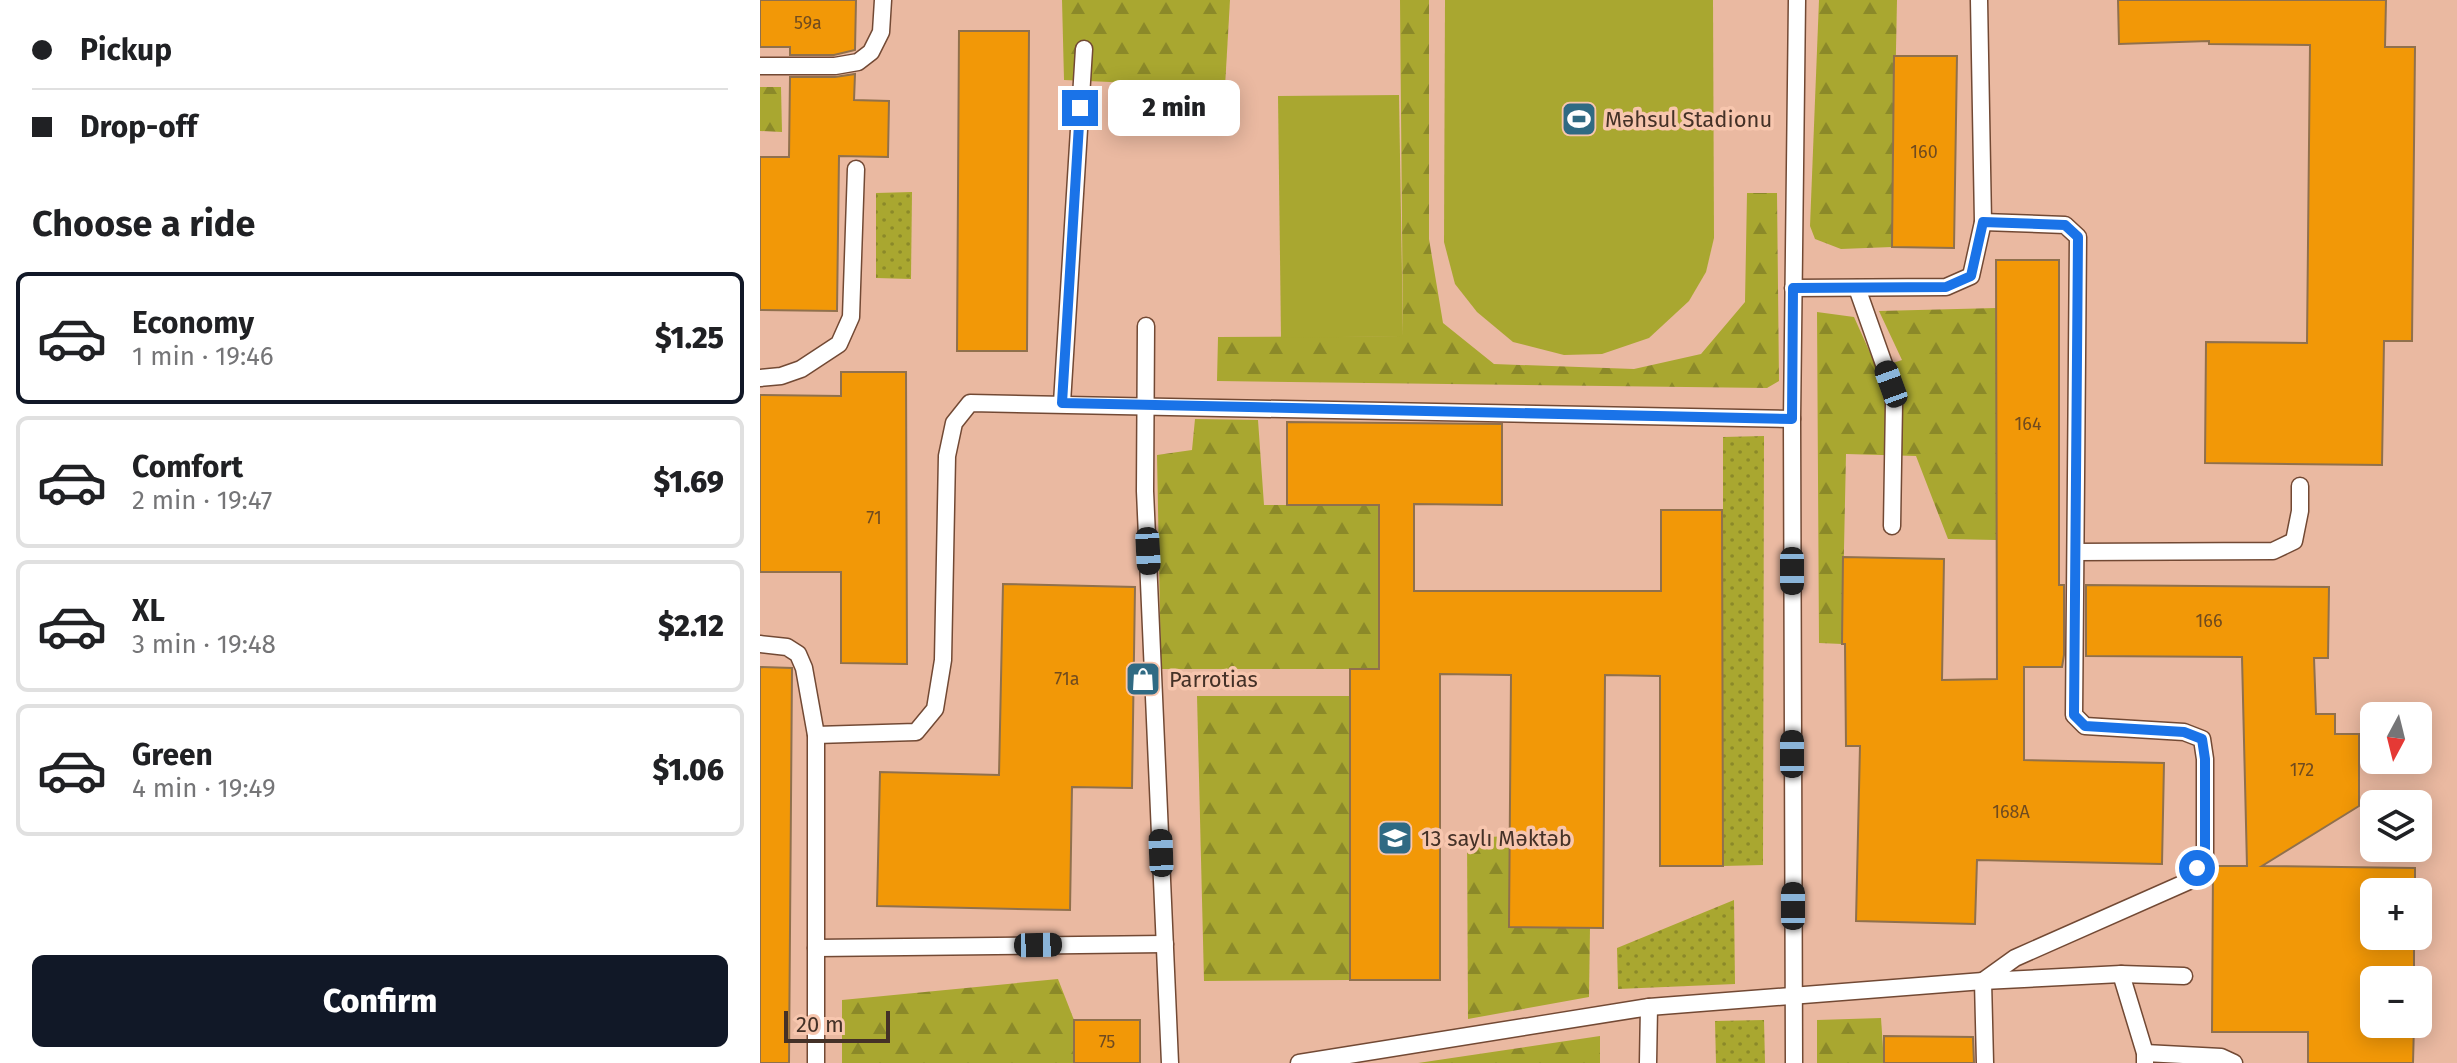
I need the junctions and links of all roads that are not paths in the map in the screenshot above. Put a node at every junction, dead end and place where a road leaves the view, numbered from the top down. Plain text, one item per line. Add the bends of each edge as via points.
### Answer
1 (883, 0) edge
2 (1797, 0) edge
3 (1979, 0) edge
4 (1084, 49) dead end
5 (760, 66) edge
6 (856, 169) dead end
7 (1983, 222) junction
8 (1793, 288) junction
9 (1857, 288) junction
10 (1146, 326) dead end
11 (760, 378) edge
12 (1062, 403) junction
13 (1144, 404) junction
14 (1792, 419) junction
15 (2300, 486) dead end
16 (1892, 526) dead end
17 (2076, 552) junction
18 (760, 644) edge
19 (816, 735) junction
20 (1165, 944) junction
21 (816, 948) junction
22 (2121, 974) junction
23 (2184, 976) dead end
24 (1983, 981) junction
25 (1793, 997) junction
26 (1649, 1007) junction
27 (2145, 1058) edge
28 (816, 1063) edge
29 (1170, 1063) edge
30 (1299, 1063) edge
31 (1648, 1063) edge
32 (1794, 1063) edge
33 (1985, 1063) edge
34 (2234, 1063) edge

1 - 5 lane via 881,32 871,52 858,62
2 - 8 lane
3 - 7 lane
4 - 12 lane
6 - 11 lane via 851,317 845,331 839,344 801,369
7 - 9 lane via 1971,276 1946,287
7 - 17 lane via 2065,225 2078,237
8 - 9 lane
8 - 14 lane
9 - 16 lane via 1894,403
10 - 13 lane
12 - 13 lane
12 - 19 lane via 970,403 954,423 947,456 943,660 935,709 916,732
13 - 14 lane
13 - 20 lane
14 - 25 lane
15 - 17 lane via 2294,541 2273,551
17 - 24 lane via 2074,715 2085,726 2184,732 2202,739 2205,854 2189,881 2015,958
18 - 19 lane via 798,654
19 - 21 lane
20 - 21 lane
20 - 29 lane
21 - 28 lane
22 - 23 lane
22 - 24 lane
22 - 27 lane
24 - 25 lane
24 - 33 lane
25 - 26 lane
25 - 32 lane
26 - 30 lane
26 - 31 lane
27 - 34 lane via 2221,1057

